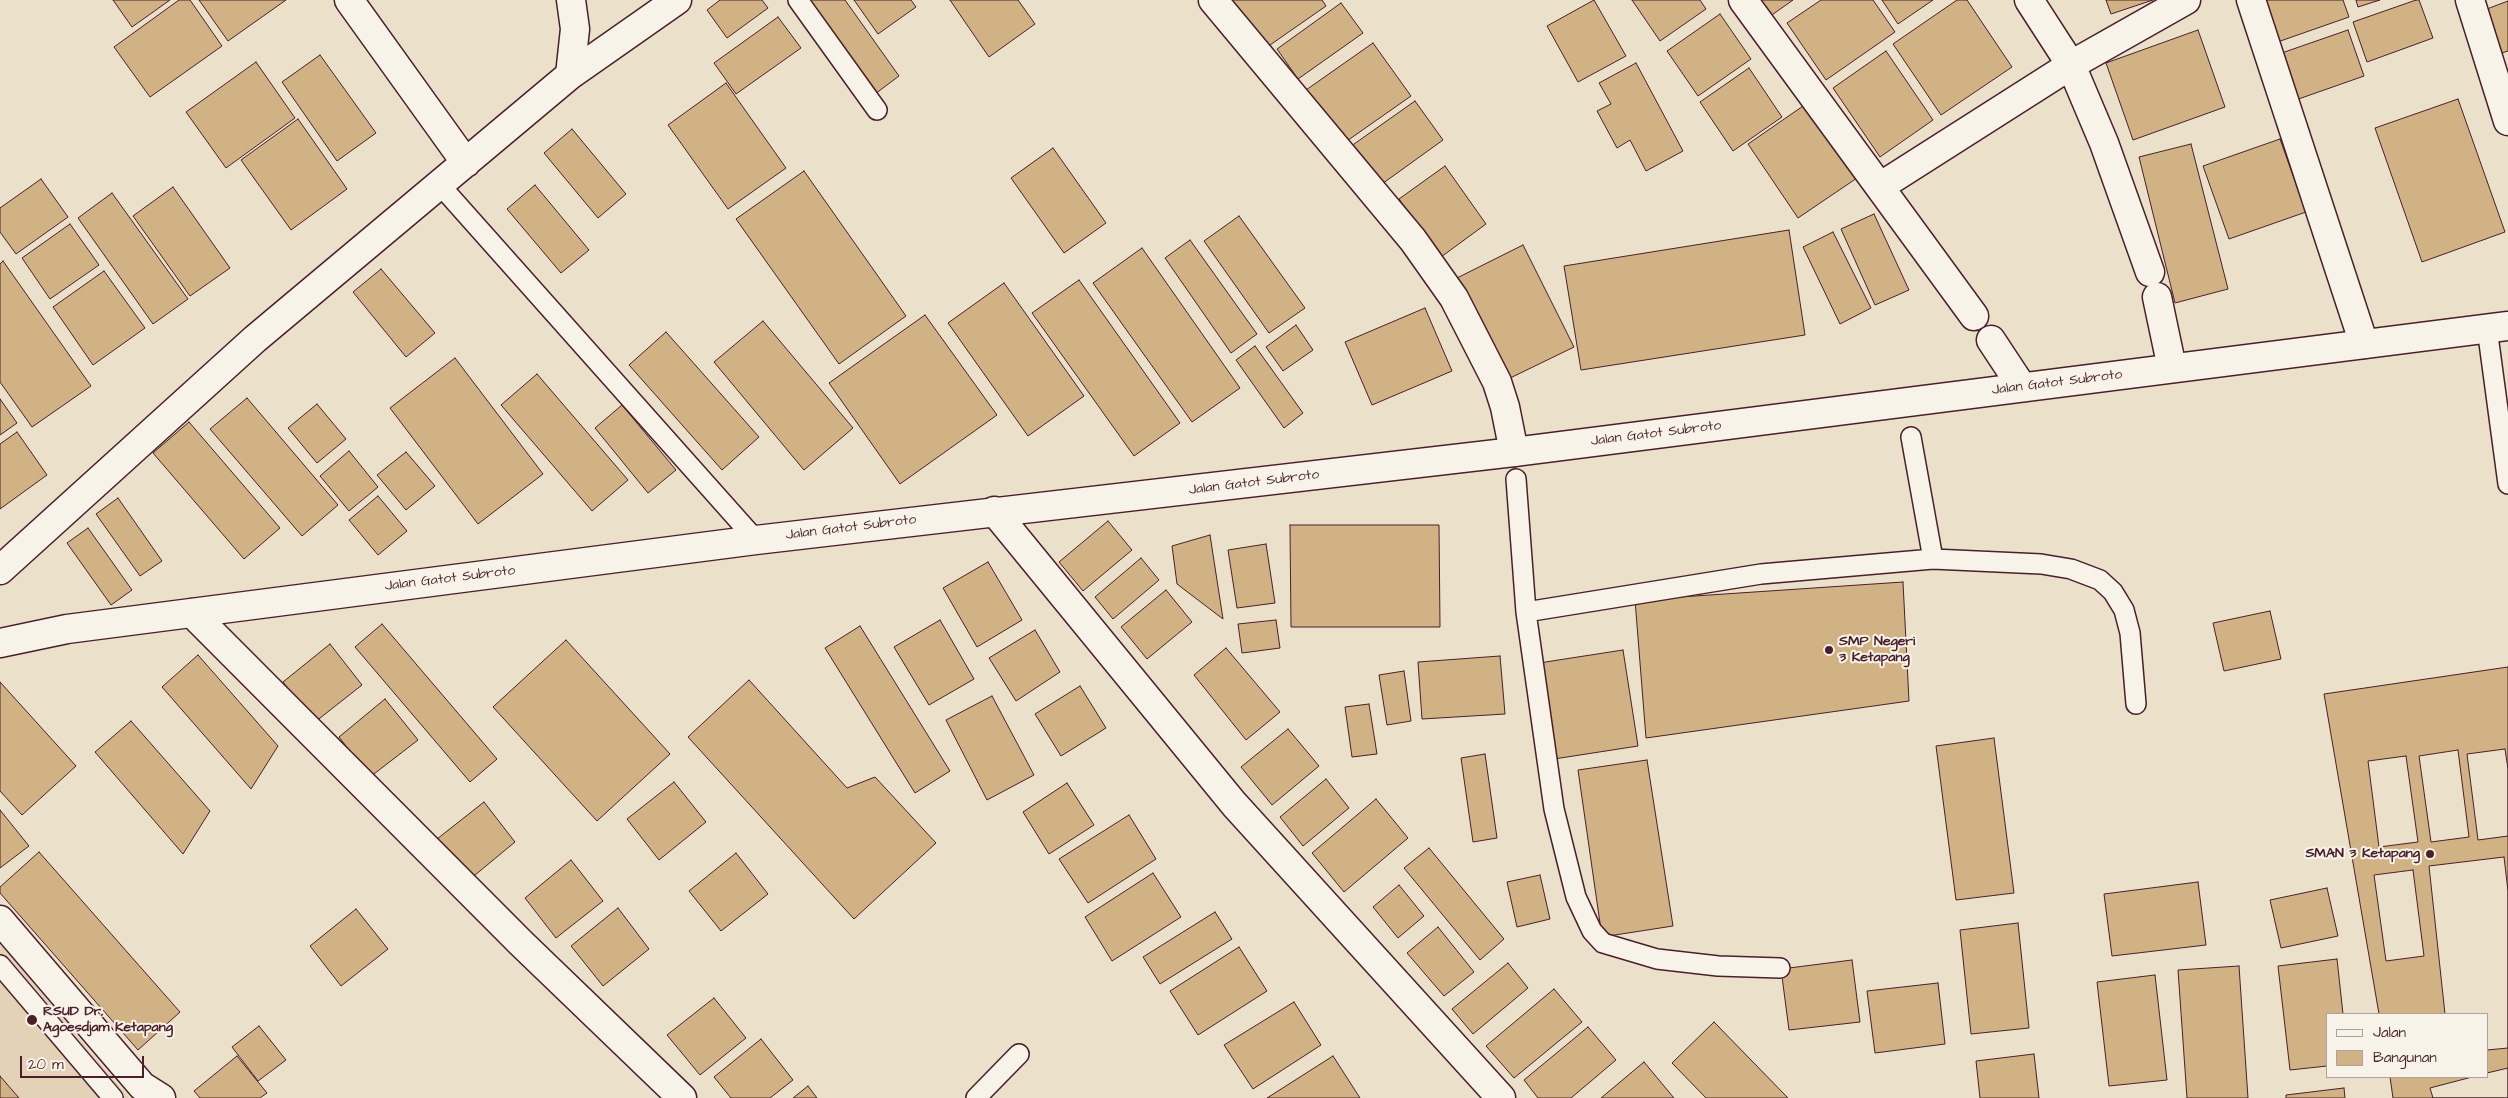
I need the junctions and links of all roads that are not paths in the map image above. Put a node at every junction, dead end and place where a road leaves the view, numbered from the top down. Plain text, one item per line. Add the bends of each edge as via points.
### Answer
1 (349, 0) edge
2 (572, 0) edge
3 (677, 0) edge
4 (798, 0) edge
5 (1213, 0) edge
6 (1743, 0) edge
7 (2029, 0) edge
8 (2186, 0) edge
9 (2251, 0) edge
10 (2470, 0) edge
11 (2071, 65) junction
12 (570, 75) junction
13 (877, 110) dead end
14 (2508, 121) edge
15 (466, 163) junction
16 (440, 185) junction
17 (1881, 186) junction
18 (1974, 316) dead end
19 (2497, 327) edge
20 (1991, 340) dead end
21 (2364, 344) junction
22 (2172, 368) junction
23 (2022, 386) junction
24 (1911, 437) dead end
25 (1515, 463) junction
26 (2508, 484) edge
27 (994, 511) junction
28 (756, 540) junction
29 (1933, 559) junction
30 (0, 570) edge
31 (1526, 612) junction
32 (192, 613) junction
33 (0, 643) edge
34 (2136, 704) dead end
35 (0, 920) edge
36 (0, 965) edge
37 (1780, 968) dead end
38 (1019, 1054) dead end
39 (113, 1098) edge
40 (161, 1098) edge
41 (682, 1098) edge
42 (976, 1098) edge
43 (1501, 1098) edge

1 - 15 street
2 - 12 street via 575,29
3 - 12 street
4 - 13 lane
5 - 25 street via 1413,240 1454,298 1497,382
6 - 17 street
7 - 11 street
8 - 11 street
9 - 21 street
10 - 14 street
11 - 17 street
11 - 22 street via 2104,143 2153,284
12 - 15 street
15 - 16 street
16 - 28 lane
16 - 30 street via 255,338
17 - 18 street
19 - 21 street, Jalan Gatot Subroto
19 - 26 lane
20 - 23 street
21 - 22 street, Jalan Gatot Subroto
22 - 23 street, Jalan Gatot Subroto
23 - 25 street, Jalan Gatot Subroto
24 - 29 lane
25 - 27 street, Jalan Gatot Subroto
25 - 31 lane
27 - 28 street, Jalan Gatot Subroto
27 - 43 street via 1234,804
28 - 32 street, Jalan Gatot Subroto
29 - 31 lane via 1761,574
29 - 34 lane via 2041,564 2100,580 2113,592 2124,610 2130,633
31 - 37 lane via 1554,809 1576,897 1592,931 1603,943 1657,959 1718,966
32 - 33 street, Jalan Gatot Subroto via 67,629
32 - 41 street via 521,943
35 - 40 street via 142,1086
36 - 39 lane
38 - 42 lane

